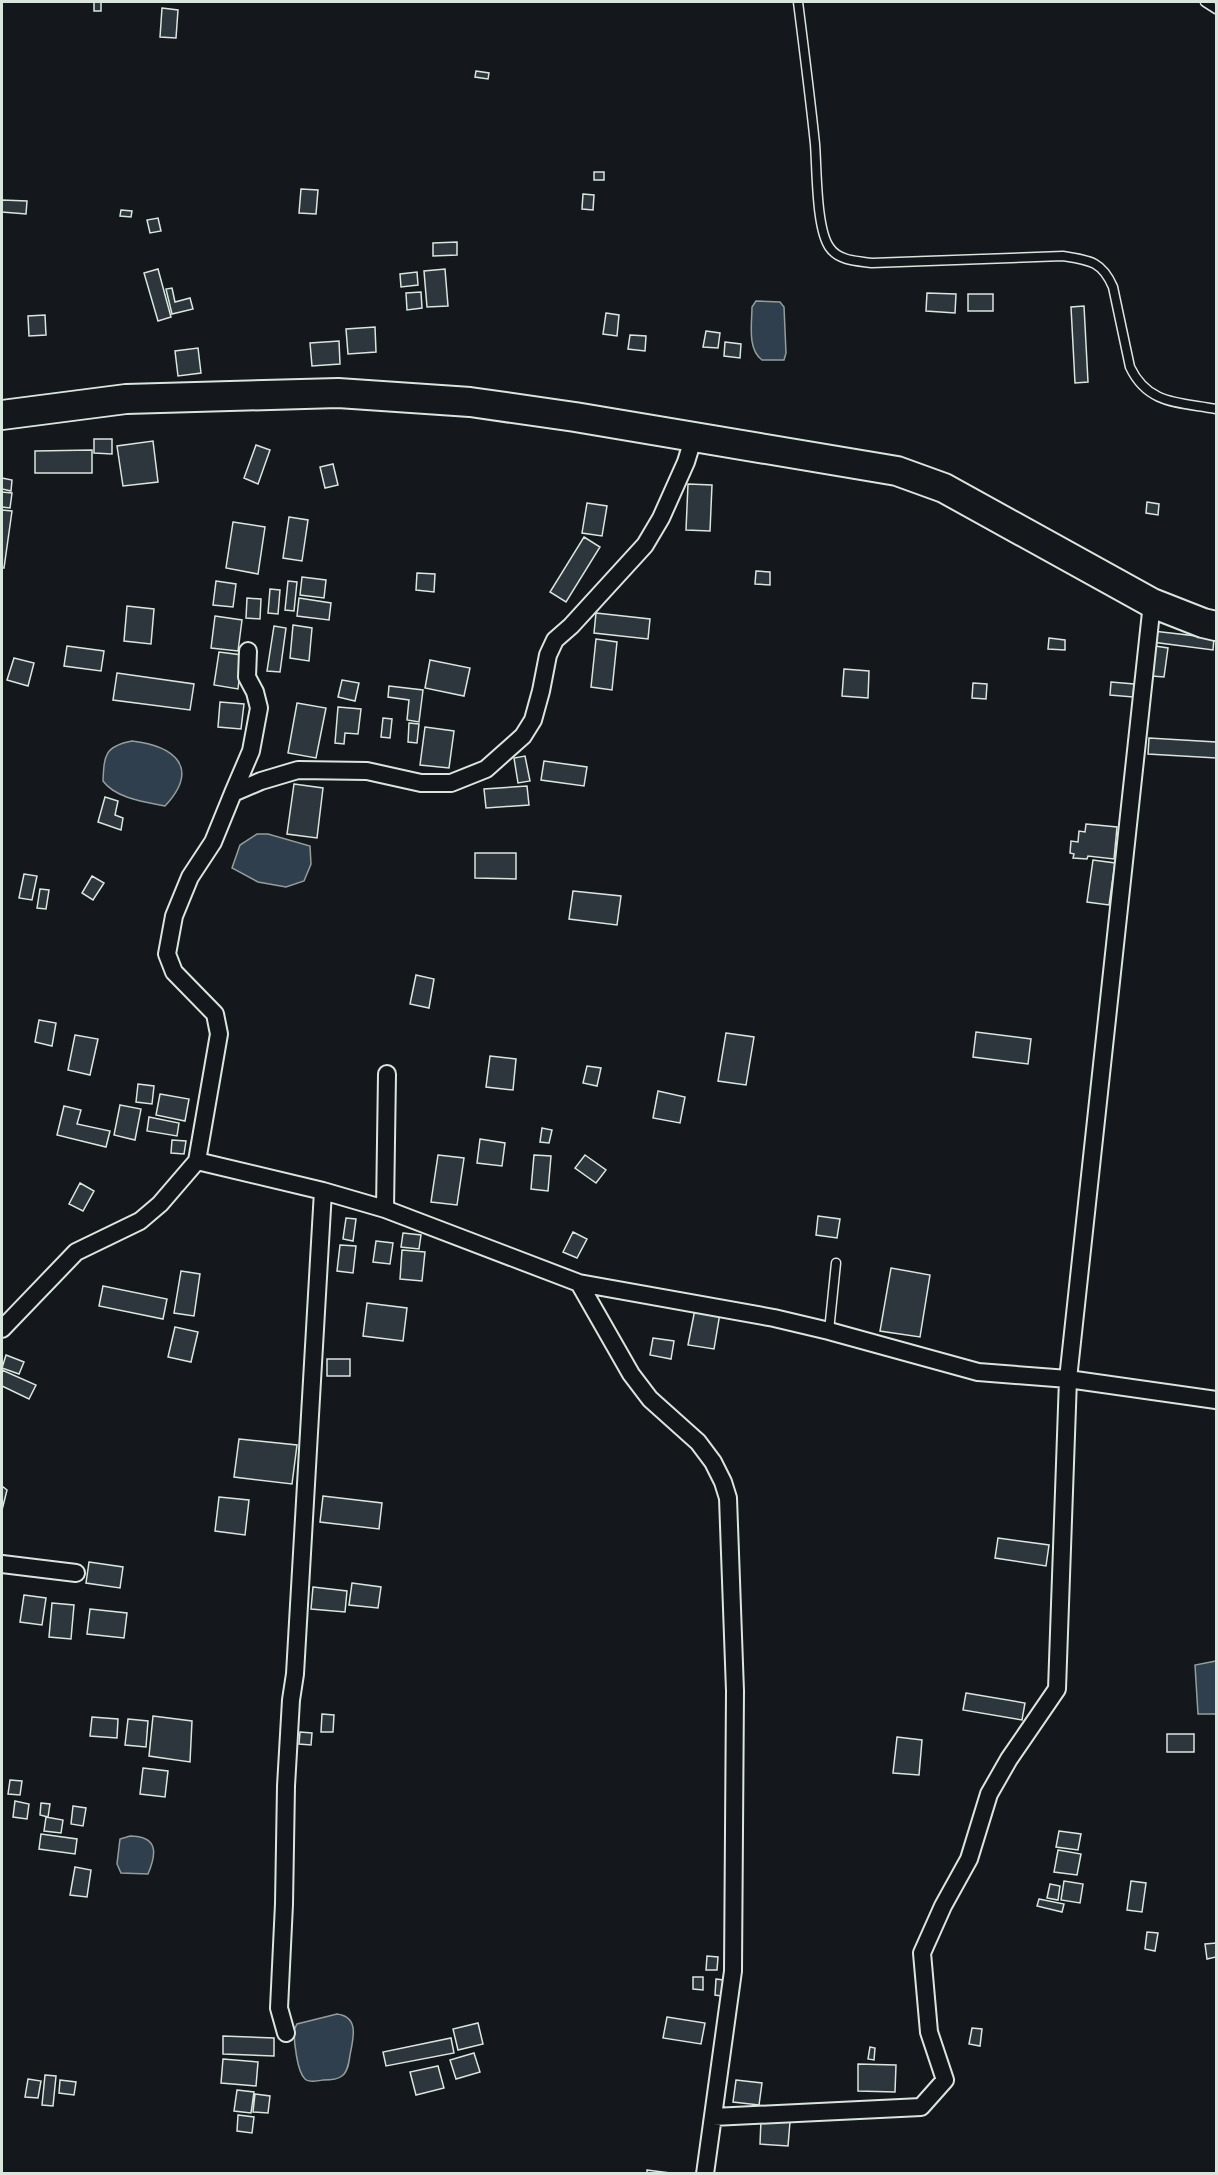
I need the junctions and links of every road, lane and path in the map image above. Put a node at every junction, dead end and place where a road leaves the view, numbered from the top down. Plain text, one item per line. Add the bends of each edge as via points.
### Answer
1 (798, 2) edge
2 (1205, 2) edge
3 (1216, 9) edge
4 (1216, 409) edge
5 (2, 415) edge
6 (694, 436) junction
7 (1152, 603) junction
8 (1216, 626) edge
9 (248, 651) dead end
10 (233, 793) junction
11 (387, 1074) dead end
12 (197, 1161) junction
13 (323, 1191) junction
14 (385, 1209) junction
15 (836, 1263) dead end
16 (579, 1283) junction
17 (2, 1329) edge
18 (829, 1330) junction
19 (1068, 1379) junction
20 (1216, 1400) edge
21 (2, 1564) edge
22 (76, 1574) dead end
23 (286, 2033) dead end
24 (713, 2117) junction
25 (705, 2174) edge

1 - 4 lane via 821,226 831,250 842,258 872,263 1063,256 1094,263 1102,267 1113,287 1130,367 1143,389 1167,400
2 - 3 lane
5 - 6 highway via 126,399 338,393 470,402
6 - 7 highway via 897,471 944,488
6 - 10 street via 662,518 645,545 555,640 533,720 523,736 486,769 451,783 421,783 367,771 298,770
7 - 8 highway
7 - 19 street
9 - 10 street via 247,677 259,708 251,751
10 - 12 street via 213,842 190,877 174,916 167,954 174,972 215,1014 219,1034
11 - 14 street
12 - 13 street
12 - 17 street via 140,1221 76,1252
13 - 14 street
13 - 23 street via 286,1786 279,2008
14 - 16 street
15 - 18 lane
16 - 18 street
16 - 24 street via 631,1374 650,1399 698,1442 713,1462 728,1498 735,1691 733,1971
18 - 19 street via 978,1371
19 - 20 street
19 - 24 street via 1057,1689 989,1794 969,1859 922,1953 929,2032 945,2080 921,2107
21 - 22 street
24 - 25 street

